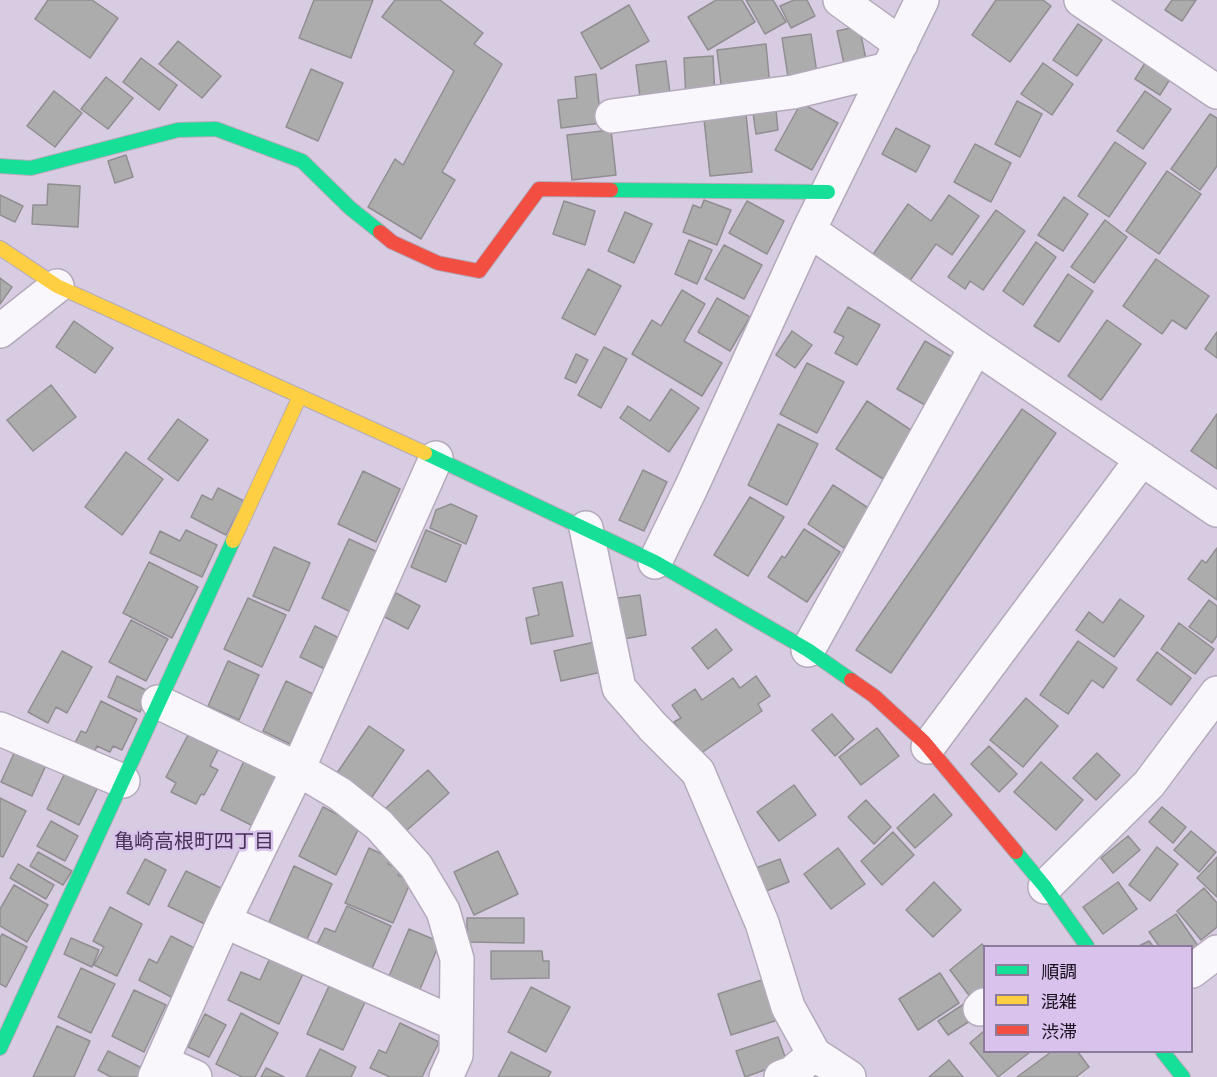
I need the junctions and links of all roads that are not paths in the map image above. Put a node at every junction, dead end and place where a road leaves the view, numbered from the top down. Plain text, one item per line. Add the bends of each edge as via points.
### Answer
1 (840, 0) edge
2 (922, 0) edge
3 (1081, 0) edge
4 (894, 56) junction
5 (1217, 92) edge
6 (612, 116) dead end
7 (0, 166) edge
8 (828, 192) junction
9 (809, 230) junction
10 (0, 248) edge
11 (57, 286) junction
12 (0, 331) edge
13 (976, 347) junction
14 (300, 396) junction
15 (436, 458) junction
16 (1142, 459) junction
17 (1217, 510) edge
18 (585, 528) junction
19 (655, 562) junction
20 (808, 650) junction
21 (1217, 693) edge
22 (158, 702) junction
23 (0, 729) edge
24 (928, 747) junction
25 (298, 769) junction
26 (123, 781) junction
27 (1045, 887) junction
28 (224, 921) junction
29 (1078, 943) edge
30 (1217, 952) edge
31 (1193, 970) edge
32 (456, 1024) junction
33 (0, 1048) edge
34 (1164, 1053) edge
35 (814, 1054) junction
36 (159, 1069) edge
37 (195, 1077) edge
38 (446, 1077) edge
39 (781, 1077) edge
40 (849, 1077) edge
41 (1183, 1077) edge

1 - 4 street
2 - 4 street
3 - 5 street
4 - 6 street via 793,92
4 - 8 street
7 - 8 street via 31,168 178,130 216,129 302,161 392,242 438,263 479,271 539,189
8 - 9 street
9 - 13 street
9 - 19 street
10 - 11 street
11 - 12 street
11 - 14 street
13 - 16 street
13 - 20 street
14 - 15 street
14 - 22 street
15 - 18 street
15 - 25 street
16 - 17 street
16 - 24 street
18 - 19 street
18 - 35 street via 619,687 698,772 762,923 788,1006
19 - 20 street
20 - 24 street via 874,696
21 - 27 street via 1149,784
22 - 25 street
22 - 26 street
23 - 26 street
24 - 27 street
25 - 28 street
25 - 32 street via 340,794 379,825 416,866 443,911 457,959
26 - 33 street
27 - 29 street
28 - 32 street
28 - 36 street
30 - 31 street
32 - 38 street via 456,1055
34 - 41 street
35 - 39 street via 792,1073
35 - 40 street
36 - 37 street

